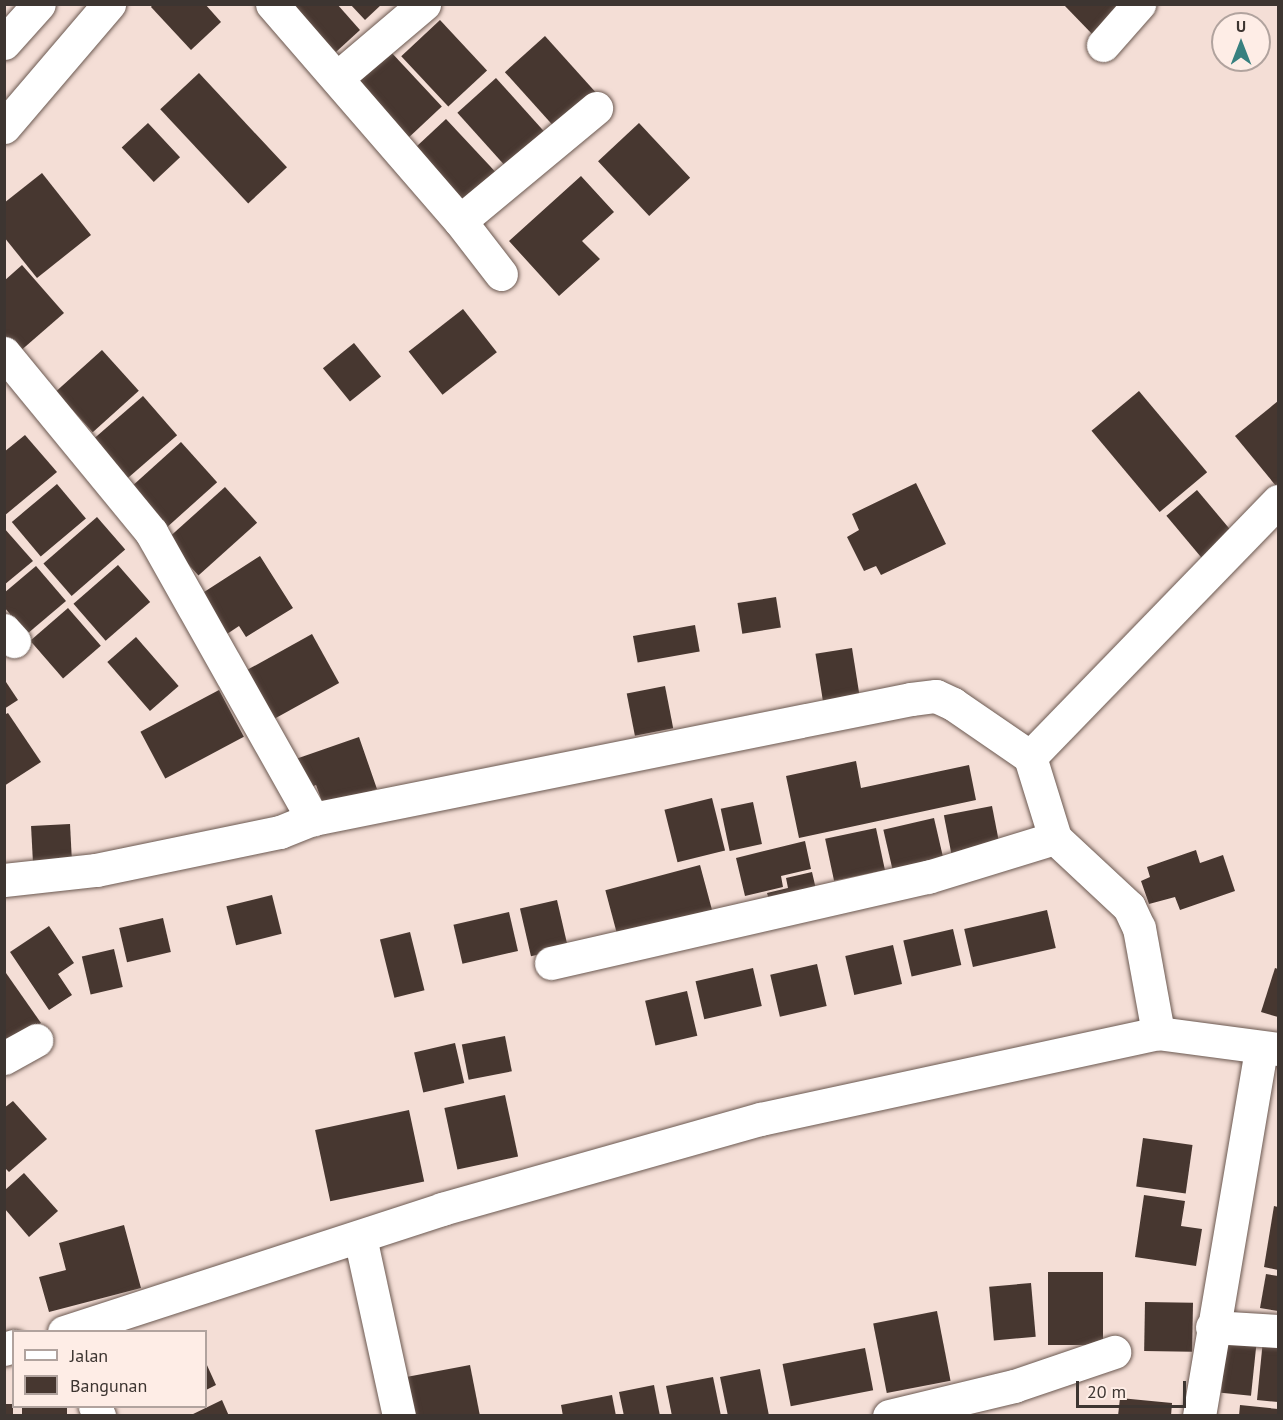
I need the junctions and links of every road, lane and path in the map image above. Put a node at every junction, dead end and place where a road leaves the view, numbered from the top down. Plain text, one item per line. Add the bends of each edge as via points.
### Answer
1 (39, 4) edge
2 (109, 4) edge
3 (272, 4) edge
4 (424, 4) edge
5 (1139, 4) edge
6 (4, 43) edge
7 (1103, 45) dead end
8 (338, 77) junction
9 (597, 108) dead end
10 (4, 127) edge
11 (460, 221) junction
12 (501, 274) dead end
13 (4, 353) edge
14 (1278, 501) edge
15 (1030, 757) junction
16 (313, 819) junction
17 (1055, 838) junction
18 (4, 880) edge
19 (551, 963) dead end
20 (1158, 1033) junction
21 (36, 1040) dead end
22 (1270, 1049) edge
23 (4, 1058) edge
24 (360, 1237) junction
25 (1212, 1327) junction
26 (70, 1330) edge
27 (1278, 1331) edge
28 (1114, 1352) dead end
29 (1012, 1401) edge
30 (399, 1416) edge
31 (890, 1416) edge
32 (1199, 1416) edge

1 - 6 street
2 - 10 street
3 - 8 street
4 - 8 street
5 - 7 street
8 - 11 street
9 - 11 street
11 - 12 street
13 - 16 street via 150,532
14 - 15 street
15 - 16 street via 936,696
15 - 17 street
16 - 18 street via 280,832 96,870
17 - 19 street via 928,877
17 - 20 street via 1129,907 1139,927
20 - 22 street
20 - 24 street via 761,1119 442,1209
21 - 23 street
22 - 25 street
24 - 26 street via 171,1294
24 - 30 street
25 - 27 street
25 - 32 street
28 - 29 street
29 - 31 street

